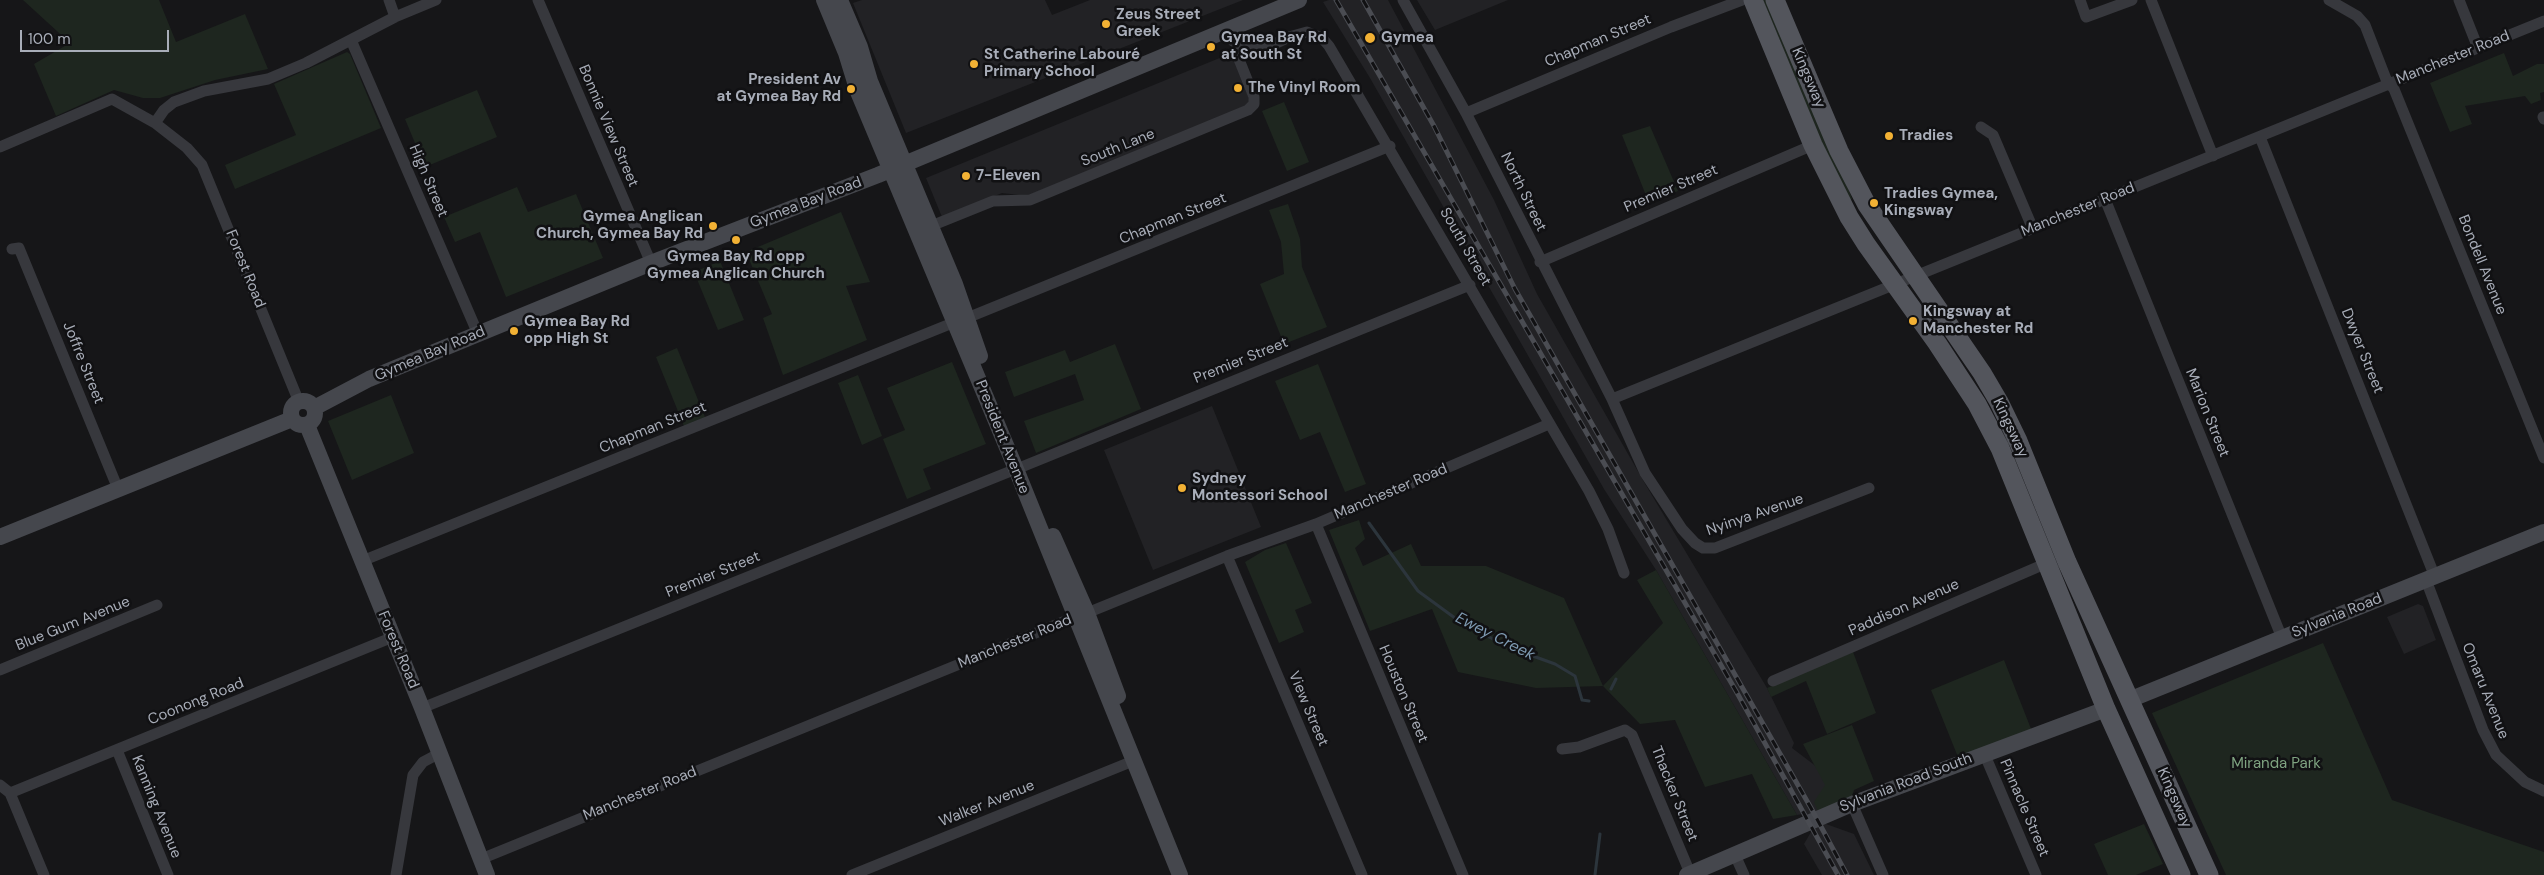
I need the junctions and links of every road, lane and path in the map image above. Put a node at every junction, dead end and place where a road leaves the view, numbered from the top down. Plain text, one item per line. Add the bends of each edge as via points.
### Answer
1 (388, 0) edge
2 (436, 0) edge
3 (538, 0) edge
4 (1299, 0) edge
5 (1403, 0) edge
6 (1742, 0) edge
7 (1754, 0) edge
8 (1775, 0) edge
9 (2080, 0) edge
10 (2132, 0) edge
11 (2150, 0) edge
12 (2329, 0) edge
13 (2459, 0) edge
14 (831, 1) edge
15 (395, 16) junction
16 (2544, 21) edge
17 (1226, 29) junction
18 (350, 40) junction
19 (1239, 46) junction
20 (2478, 48) junction
21 (2390, 84) junction
22 (1466, 113) junction
23 (154, 123) junction
24 (1981, 127) dead end
25 (2260, 137) junction
26 (1813, 145) junction
27 (1390, 146) junction
28 (0, 147) edge
29 (2213, 156) junction
30 (897, 166) junction
31 (2105, 199) junction
32 (931, 226) junction
33 (2033, 229) junction
34 (17, 245) dead end
35 (1540, 262) junction
36 (651, 263) junction
37 (1915, 277) junction
38 (1896, 284) junction
39 (1470, 285) junction
40 (961, 320) junction
41 (478, 334) junction
42 (1612, 399) junction
43 (306, 405) junction
44 (299, 422) junction
45 (1549, 424) junction
46 (2544, 458) edge
47 (1020, 468) junction
48 (1869, 488) dead end
49 (118, 489) junction
50 (1316, 524) junction
51 (2544, 532) edge
52 (0, 537) edge
53 (1227, 556) junction
54 (362, 562) junction
55 (2047, 563) junction
56 (1624, 573) dead end
57 (2430, 578) junction
58 (158, 606) dead end
59 (1081, 615) junction
60 (392, 637) junction
61 (2282, 638) junction
62 (0, 670) edge
63 (1773, 681) dead end
64 (2130, 700) junction
65 (422, 708) junction
66 (2106, 709) junction
67 (1562, 749) dead end
68 (117, 750) junction
69 (440, 753) junction
70 (1984, 753) junction
71 (1134, 761) junction
72 (0, 785) edge
73 (2544, 791) edge
74 (10, 793) junction
75 (1852, 804) junction
76 (1736, 855) junction
77 (481, 859) junction
78 (1689, 874) edge
79 (44, 875) edge
80 (168, 875) edge
81 (396, 875) edge
82 (487, 875) edge
83 (852, 875) edge
84 (1180, 875) edge
85 (1189, 875) edge
86 (1362, 875) edge
87 (1463, 875) edge
88 (1744, 875) edge
89 (1883, 875) edge
90 (2036, 875) edge
91 (2180, 875) edge
92 (2208, 875) edge

1 - 15 street
2 - 15 street
3 - 36 street, Bonnie View Street
4 - 17 street, Gymea Bay Road
5 - 22 street, North Street
6 - 22 street, Chapman Street
7 - 26 main road, Kingsway
8 - 37 main road, Kingsway via 1847,169
9 - 10 street via 2086,17
11 - 29 street
12 - 21 street, Bondell Avenue via 2357,16 2365,25
13 - 20 street
14 - 30 street, President Avenue
15 - 18 street
16 - 20 street, Manchester Road
17 - 19 street
17 - 30 street, Gymea Bay Road
18 - 23 street via 268,79 204,90 174,102
18 - 41 street, High Street
19 - 27 street, South Street via 1246,49 1268,47 1306,32 1322,38
19 - 32 street, South Lane via 1238,57 1254,101 1246,112 1030,200 993,202
20 - 21 street, Manchester Road
21 - 25 street, Manchester Road
21 - 46 street, Bondell Avenue
22 - 35 street, North Street
23 - 28 street via 112,99
23 - 43 street, Forest Road via 187,148 202,165
24 - 33 street via 1993,135
25 - 29 street, Manchester Road
25 - 57 street, Dwyer Street
26 - 35 street, Premier Street
26 - 38 main road, Kingsway via 1850,217
27 - 39 street, South Street
27 - 40 street, Chapman Street
29 - 31 street, Manchester Road
30 - 32 street, President Avenue
30 - 36 street, Gymea Bay Road
30 - 40 street, President Avenue
31 - 33 street, Manchester Road
31 - 61 street, Marion Street
32 - 40 street, President Avenue
33 - 37 street, Manchester Road
34 - 49 street, Joffre Street
35 - 42 street, North Street
36 - 41 street, Gymea Bay Road
37 - 38 street, Manchester Road
37 - 64 main road, Kingsway via 1999,402
38 - 42 street, Manchester Road
38 - 55 main road, Kingsway via 1977,404 2000,448
39 - 45 street, South Street
39 - 47 street, Premier Street
40 - 47 street, President Avenue via 986,375
40 - 54 street, Chapman Street
41 - 43 street, Gymea Bay Road
42 - 48 street, Nyinya Avenue via 1645,473 1682,529 1703,548 1715,548
43 - 44 street via 292,407
44 - 49 street
44 - 54 street, Forest Road
45 - 50 street, Manchester Road
45 - 56 street, South Street via 1589,491 1608,529
47 - 59 street, President Avenue
47 - 65 street, Premier Street
49 - 52 street
50 - 53 street, Manchester Road
50 - 87 street, Houston Street
51 - 57 street, Sylvania Road
53 - 59 street, Manchester Road
53 - 86 street, View Street
54 - 60 street, Forest Road
55 - 63 street, Paddison Avenue
55 - 66 main road, Kingsway
57 - 61 street, Sylvania Road
57 - 73 street, Omaru Avenue via 2483,730 2496,755 2525,782
58 - 62 street, Blue Gum Avenue
59 - 71 street, President Avenue
59 - 77 street, Manchester Road
59 - 85 street, President Avenue via 1107,662 1128,727
60 - 65 street, Forest Road
60 - 68 street, Coonong Road
61 - 64 street, Sylvania Road
64 - 66 main road, Sylvania Road South
64 - 92 main road, Kingsway
65 - 69 street, Forest Road
66 - 70 street, Sylvania Road South
66 - 91 main road, Kingsway
67 - 78 street, Thacker Street via 1629,731
68 - 74 street, Coonong Road
68 - 80 street, Kanning Avenue
69 - 77 street, Forest Road
69 - 81 street via 424,762 413,775
70 - 75 street, Sylvania Road South
70 - 90 street, Pinnacle Street
71 - 83 street, Walker Avenue
71 - 84 street, President Avenue
72 - 74 street
74 - 79 street
75 - 76 street, Sylvania Road South
75 - 89 street
76 - 78 street, Sylvania Road South
76 - 88 street
77 - 82 street, Forest Road

